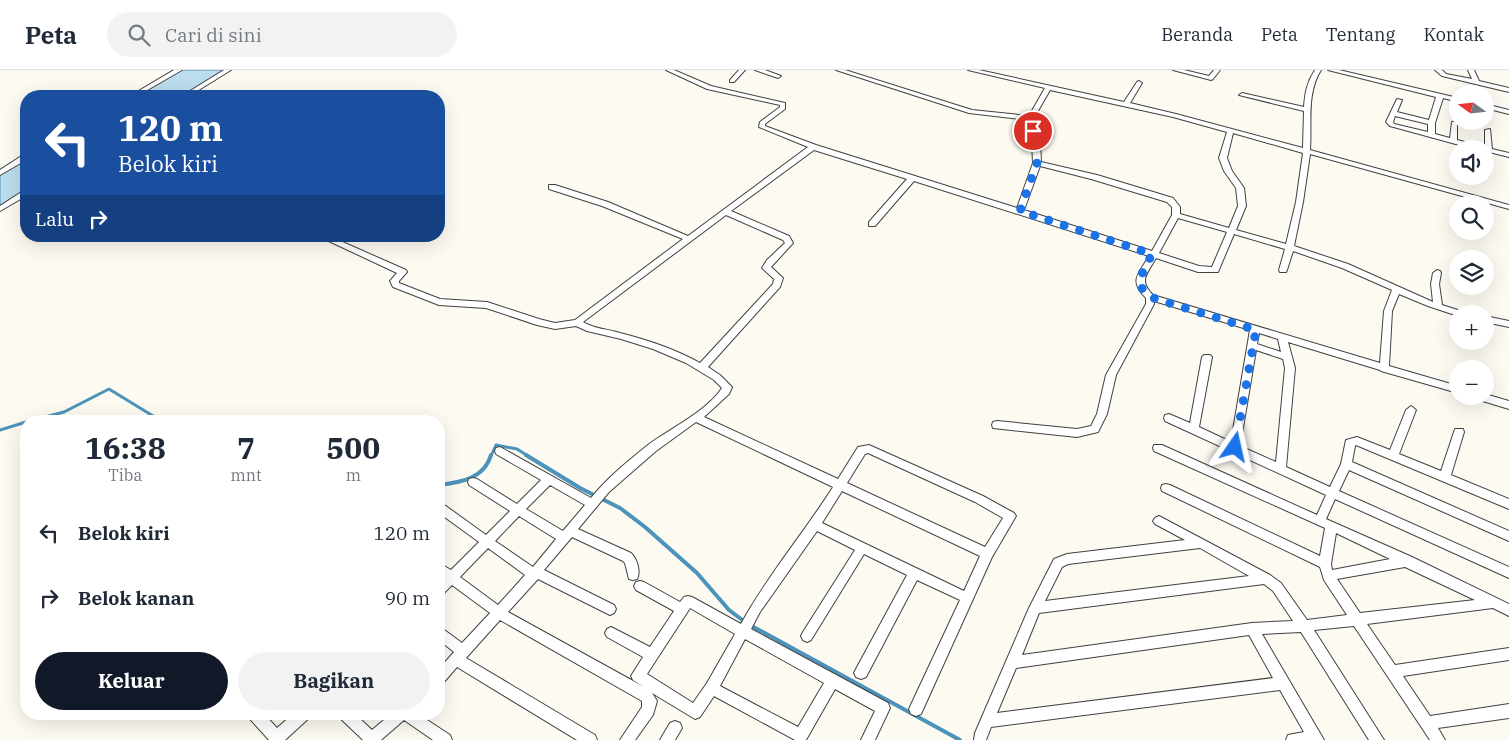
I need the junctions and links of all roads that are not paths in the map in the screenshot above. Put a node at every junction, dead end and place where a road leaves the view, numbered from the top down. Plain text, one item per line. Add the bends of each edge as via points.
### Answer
1 (179, 70) edge
2 (228, 70) edge
3 (669, 70) edge
4 (742, 70) edge
5 (758, 70) edge
6 (839, 70) edge
7 (971, 70) edge
8 (1176, 70) edge
9 (1217, 70) edge
10 (1318, 70) edge
11 (1334, 70) edge
12 (1438, 70) edge
13 (1471, 70) edge
14 (988, 72) edge
15 (778, 76) dead end
16 (732, 81) dead end
17 (1476, 82) junction
18 (1139, 83) dead end
19 (1048, 88) junction
20 (144, 90) edge
21 (195, 90) edge
22 (1509, 90) edge
23 (1242, 95) dead end
24 (1440, 96) junction
25 (1449, 98) edge
26 (1399, 100) dead end
27 (1126, 105) junction
28 (1494, 108) edge
29 (1307, 110) junction
30 (1509, 112) edge
31 (1393, 113) junction
32 (1031, 118) junction
33 (1432, 123) junction
34 (1231, 130) junction
35 (1488, 130) dead end
36 (1431, 135) junction
37 (1450, 140) edge
38 (1487, 140) edge
39 (812, 147) junction
40 (1305, 150) junction
41 (1494, 151) edge
42 (1509, 156) edge
43 (20, 161) edge
44 (1037, 163) junction
45 (0, 173) edge
46 (912, 178) junction
47 (552, 187) dead end
48 (20, 197) edge
49 (1509, 207) edge
50 (0, 209) edge
51 (1020, 211) junction
52 (726, 212) junction
53 (1176, 215) junction
54 (872, 224) dead end
55 (1232, 231) junction
56 (689, 240) junction
57 (336, 242) edge
58 (1290, 248) junction
59 (1152, 254) junction
60 (1284, 270) dead end
61 (1437, 273) dead end
62 (1396, 290) junction
63 (1150, 297) junction
64 (1438, 306) junction
65 (1449, 310) edge
66 (1494, 321) edge
67 (578, 323) junction
68 (1509, 324) edge
69 (1256, 330) junction
70 (1282, 338) junction
71 (1254, 346) junction
72 (1287, 357) junction
73 (1207, 358) dead end
74 (701, 368) junction
75 (1384, 369) junction
76 (1449, 387) edge
77 (1494, 400) edge
78 (1509, 405) edge
79 (1411, 410) dead end
80 (695, 417) junction
81 (1169, 418) dead end
82 (997, 425) dead end
83 (1194, 429) junction
84 (1459, 432) dead end
85 (1235, 447) junction
86 (1158, 448) dead end
87 (500, 451) dead end
88 (1394, 454) junction
89 (1346, 464) junction
90 (1281, 468) junction
91 (1445, 476) junction
92 (548, 480) junction
93 (473, 482) dead end
94 (842, 484) junction
95 (1166, 488) dead end
96 (1332, 491) junction
97 (596, 499) junction
98 (1509, 504) edge
99 (518, 510) junction
100 (445, 511) edge
101 (1159, 521) dead end
102 (1325, 523) junction
103 (815, 525) junction
104 (567, 534) junction
105 (1509, 536) edge
106 (487, 542) junction
107 (1201, 543) junction
108 (862, 548) junction
109 (987, 554) junction
110 (1408, 561) junction
111 (1326, 570) junction
112 (445, 572) edge
113 (535, 573) junction
114 (1509, 573) edge
115 (914, 574) junction
116 (633, 575) dead end
117 (452, 577) junction
118 (1266, 579) junction
119 (445, 584) edge
120 (640, 586) dead end
121 (967, 598) junction
122 (1492, 604) junction
123 (1035, 608) junction
124 (610, 609) dead end
125 (683, 610) junction
126 (1509, 610) edge
127 (498, 613) junction
128 (1354, 619) junction
129 (745, 626) junction
130 (1304, 626) junction
131 (1252, 629) junction
132 (611, 633) dead end
133 (807, 636) dead end
134 (445, 639) edge
135 (1509, 654) edge
136 (653, 655) junction
137 (460, 656) junction
138 (1014, 662) junction
139 (445, 672) edge
140 (1391, 672) junction
141 (861, 673) dead end
142 (832, 681) junction
143 (1284, 683) junction
144 (712, 688) junction
145 (916, 709) dead end
146 (1509, 711) edge
147 (260, 720) edge
148 (297, 720) edge
149 (352, 720) edge
150 (394, 720) edge
151 (416, 720) edge
152 (988, 721) junction
153 (1426, 723) junction
154 (675, 728) dead end
155 (800, 738) edge
156 (980, 738) dead end
157 (1316, 738) edge
158 (277, 739) edge
159 (371, 740) edge
160 (445, 740) edge
161 (590, 740) edge
162 (627, 740) edge
163 (667, 740) edge
164 (868, 740) edge
165 (1293, 740) edge
166 (1377, 740) edge
167 (1438, 740) edge

1 - 20 street
2 - 21 street
3 - 39 street via 709,88 783,104 783,108 762,123 762,127
4 - 16 street
5 - 15 street
6 - 32 street via 971,112
7 - 14 street
8 - 9 street via 1211,78
10 - 29 street via 1311,82
11 - 24 street
12 - 17 street via 1444,75
13 - 17 street
14 - 19 street
17 - 22 street
18 - 27 street
19 - 27 street
19 - 32 street
23 - 29 street
24 - 25 street
24 - 33 street
26 - 31 street
27 - 34 street
28 - 30 street
29 - 40 street
31 - 33 street
31 - 36 street via 1389,122 1392,125
32 - 44 street
33 - 36 street
34 - 40 street
34 - 55 street via 1223,158 1240,188 1242,206
35 - 38 street
36 - 37 street
39 - 46 street
39 - 52 street
40 - 49 street
40 - 58 street
41 - 42 street
43 - 45 street
44 - 51 street
44 - 53 street via 1170,200 1176,206
46 - 51 street
46 - 54 street
47 - 56 street via 605,204
48 - 50 street
51 - 59 street
52 - 56 street
52 - 74 street via 786,238 789,243 766,268 778,278 777,284
53 - 55 street
53 - 59 street via 1166,237
55 - 58 street
55 - 59 street via 1212,271
56 - 67 street
57 - 67 street via 403,272 394,281 396,284 439,302 487,305 555,326
58 - 60 street
58 - 62 street via 1346,266
59 - 63 street via 1140,279 1141,288
61 - 64 street
62 - 64 street
62 - 75 street via 1388,311
63 - 69 street
63 - 82 street via 1145,315 1112,375 1102,414 1094,429 1077,433
64 - 65 street
66 - 68 street
67 - 74 street via 663,350
69 - 70 street
69 - 71 street
70 - 72 street
70 - 75 street
71 - 72 street
71 - 85 street
72 - 90 street via 1290,368
73 - 83 street
74 - 80 street via 727,387 724,395
75 - 76 street
77 - 78 street
79 - 88 street
80 - 94 street
80 - 97 street via 652,448
81 - 83 street
83 - 85 street
84 - 91 street
85 - 90 street
86 - 102 street
87 - 92 street
88 - 89 street via 1357,441 1350,443
88 - 91 street
89 - 96 street
89 - 105 street
90 - 96 street
91 - 98 street
92 - 97 street
92 - 99 street
93 - 99 street
94 - 103 street
94 - 109 street
94 - 109 street via 858,455 866,449 987,503 1010,516
95 - 111 street
96 - 102 street
96 - 114 street
97 - 104 street
99 - 104 street
99 - 106 street
100 - 106 street
101 - 107 street
102 - 110 street
102 - 111 street
103 - 108 street
103 - 129 street
104 - 113 street
104 - 116 street via 627,557 631,561
106 - 113 street
106 - 117 street
107 - 118 street
107 - 123 street via 1067,559 1058,563
108 - 115 street
108 - 133 street
109 - 121 street
110 - 111 street
110 - 122 street
111 - 128 street
112 - 117 street
113 - 124 street
113 - 127 street
115 - 121 street
115 - 141 street
117 - 119 street
117 - 127 street
118 - 123 street
118 - 130 street via 1277,587
120 - 125 street
121 - 145 street
122 - 126 street
122 - 128 street
123 - 138 street
125 - 129 street via 688,601
125 - 136 street
127 - 137 street
127 - 162 street via 649,698 648,710
128 - 130 street
128 - 140 street
129 - 142 street
129 - 144 street
130 - 131 street
130 - 166 street
131 - 138 street
131 - 143 street
132 - 136 street
134 - 137 street
135 - 140 street
136 - 144 street via 638,676 695,712
137 - 139 street
137 - 161 street
138 - 152 street
140 - 153 street
142 - 155 street
142 - 164 street via 883,708
143 - 152 street
143 - 157 street
144 - 155 street
146 - 153 street
147 - 158 street
148 - 158 street
149 - 159 street
150 - 159 street
151 - 160 street
152 - 156 street
153 - 167 street
154 - 163 street
157 - 165 street

